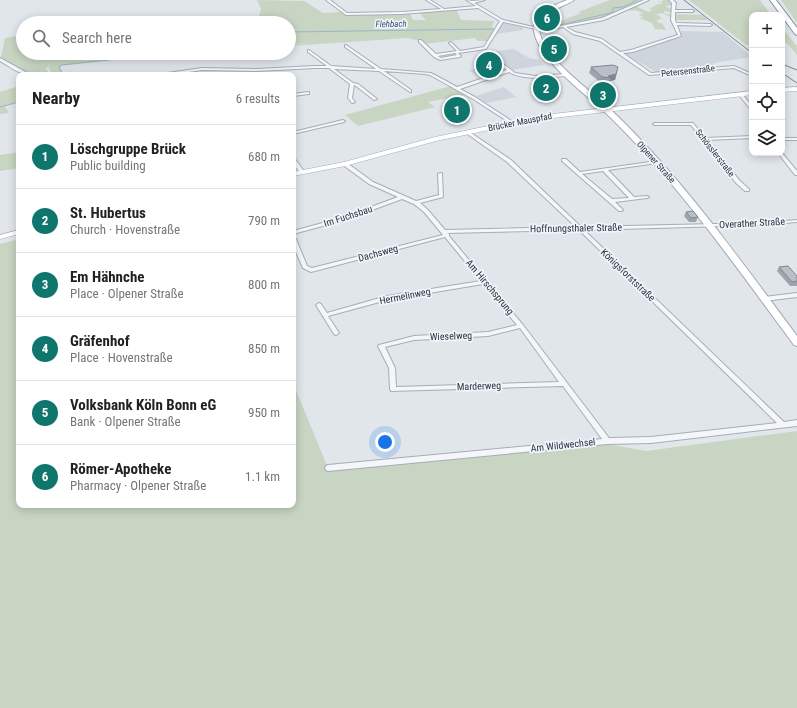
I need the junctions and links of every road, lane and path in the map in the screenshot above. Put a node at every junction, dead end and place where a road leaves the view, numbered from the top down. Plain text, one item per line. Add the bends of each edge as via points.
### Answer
1 (328, 0) edge
2 (428, 0) edge
3 (483, 0) edge
4 (571, 0) edge
5 (647, 0) edge
6 (671, 0) edge
7 (766, 0) edge
8 (773, 0) edge
9 (470, 1) edge
10 (478, 6) junction
11 (443, 9) junction
12 (673, 11) junction
13 (692, 11) dead end
14 (775, 12) edge
15 (502, 21) junction
16 (675, 24) junction
17 (710, 25) dead end
18 (785, 26) edge
19 (564, 27) junction
20 (536, 29) junction
21 (797, 33) edge
22 (797, 40) edge
23 (420, 41) dead end
24 (451, 43) dead end
25 (346, 46) dead end
26 (309, 51) dead end
27 (458, 52) junction
28 (619, 53) junction
29 (489, 54) dead end
30 (0, 59) edge
31 (330, 67) junction
32 (216, 69) junction
33 (378, 70) junction
34 (22, 72) edge
35 (182, 72) edge
36 (215, 72) edge
37 (510, 73) junction
38 (749, 73) edge
39 (567, 75) junction
40 (352, 84) junction
41 (458, 88) junction
42 (797, 89) edge
43 (785, 90) edge
44 (399, 91) dead end
45 (749, 93) edge
46 (296, 94) edge
47 (740, 94) junction
48 (310, 98) dead end
49 (375, 99) dead end
50 (353, 102) dead end
51 (749, 105) edge
52 (606, 109) junction
53 (343, 121) dead end
54 (512, 123) junction
55 (655, 124) dead end
56 (296, 132) edge
57 (467, 132) junction
58 (749, 136) edge
59 (706, 139) junction
60 (785, 139) edge
61 (797, 139) edge
62 (782, 156) edge
63 (564, 160) dead end
64 (657, 162) junction
65 (296, 164) edge
66 (345, 164) junction
67 (605, 170) junction
68 (302, 172) junction
69 (296, 173) edge
70 (579, 173) junction
71 (440, 174) dead end
72 (797, 174) edge
73 (748, 190) dead end
74 (402, 197) junction
75 (647, 197) dead end
76 (632, 198) junction
77 (611, 201) junction
78 (416, 203) junction
79 (621, 210) dead end
80 (797, 221) edge
81 (708, 225) junction
82 (579, 228) junction
83 (296, 232) edge
84 (16, 233) edge
85 (445, 234) junction
86 (0, 237) edge
87 (296, 246) edge
88 (485, 282) junction
89 (797, 295) edge
90 (764, 299) junction
91 (319, 305) dead end
92 (325, 315) junction
93 (521, 326) junction
94 (336, 333) dead end
95 (797, 343) edge
96 (565, 384) junction
97 (393, 389) joint
98 (797, 423) edge
99 (782, 424) junction
100 (607, 441) junction
101 (328, 468) dead end

1 - 11 street via 346,14
2 - 11 street
3 - 9 street
4 - 20 main road via 541,18
5 - 19 street via 603,19
6 - 12 street via 674,3
7 - 14 highway
8 - 21 highway
9 - 10 street
10 - 11 street
10 - 15 street
12 - 13 street
12 - 16 street
15 - 20 street
15 - 27 street via 487,47
16 - 17 street
16 - 28 street via 680,35
18 - 22 highway
19 - 20 street
19 - 28 street, Petersenstraße via 574,33 601,40
20 - 39 main road, Olpener Straße via 541,44
23 - 27 street via 435,55
24 - 27 street
25 - 33 street
26 - 31 street
28 - 38 street, Petersenstraße via 647,73 653,74 737,67
29 - 37 street
30 - 34 street
31 - 32 street
31 - 33 street
31 - 40 street
32 - 35 street
32 - 36 street
33 - 41 street via 431,74
33 - 44 street via 408,90
37 - 39 street via 535,77
37 - 41 street
39 - 52 main road, Olpener Straße
40 - 49 street
40 - 50 street via 350,98
41 - 54 street
42 - 43 main road
45 - 47 main road, Brücker Mauspfad
46 - 48 street via 307,92
47 - 51 street
47 - 52 main road, Brücker Mauspfad
52 - 54 main road, Brücker Mauspfad
52 - 64 main road, Olpener Straße
53 - 56 street
54 - 57 main road, Brücker Mauspfad
55 - 59 street, Schösslerstraße via 690,123
57 - 66 main road, Brücker Mauspfad via 432,139
57 - 82 street, Königsforststraße via 509,161
58 - 59 street
59 - 73 street, Schösslerstraße via 738,182
60 - 61 street
62 - 72 street
63 - 70 street
64 - 67 street
64 - 81 main road, Olpener Straße
65 - 68 street
66 - 68 main road, Brücker Mauspfad
66 - 74 street, Am Hirschsprung via 371,183
67 - 70 street
67 - 76 street
68 - 69 main road, Brücker Mauspfad
70 - 77 street
71 - 78 street via 441,196
74 - 78 street, Am Hirschsprung
74 - 83 street, Im Fuchsbau
75 - 76 street
76 - 77 street
77 - 79 street
78 - 85 street, Am Hirschsprung
80 - 81 street, Overather Straße
81 - 82 street, Hoffnungsthaler Straße
81 - 90 main road, Olpener Straße
82 - 85 street, Hoffnungsthaler Straße
82 - 99 street, Königsforststraße
84 - 86 main road
85 - 87 street, Dachsweg via 309,270 305,267
85 - 88 street, Am Hirschsprung
88 - 92 street, Hermelinweg via 387,298
88 - 93 street, Am Hirschsprung
89 - 90 street
90 - 95 main road, Olpener Straße
91 - 92 street
92 - 94 street
93 - 96 street, Am Hirschsprung
93 - 97 street, Wieselweg via 488,334 414,338 381,346 392,368
96 - 97 street, Marderweg
96 - 100 street, Am Hirschsprung
98 - 99 street, Am Wildwechsel
99 - 100 street, Am Wildwechsel via 651,440
100 - 101 street, Am Wildwechsel

